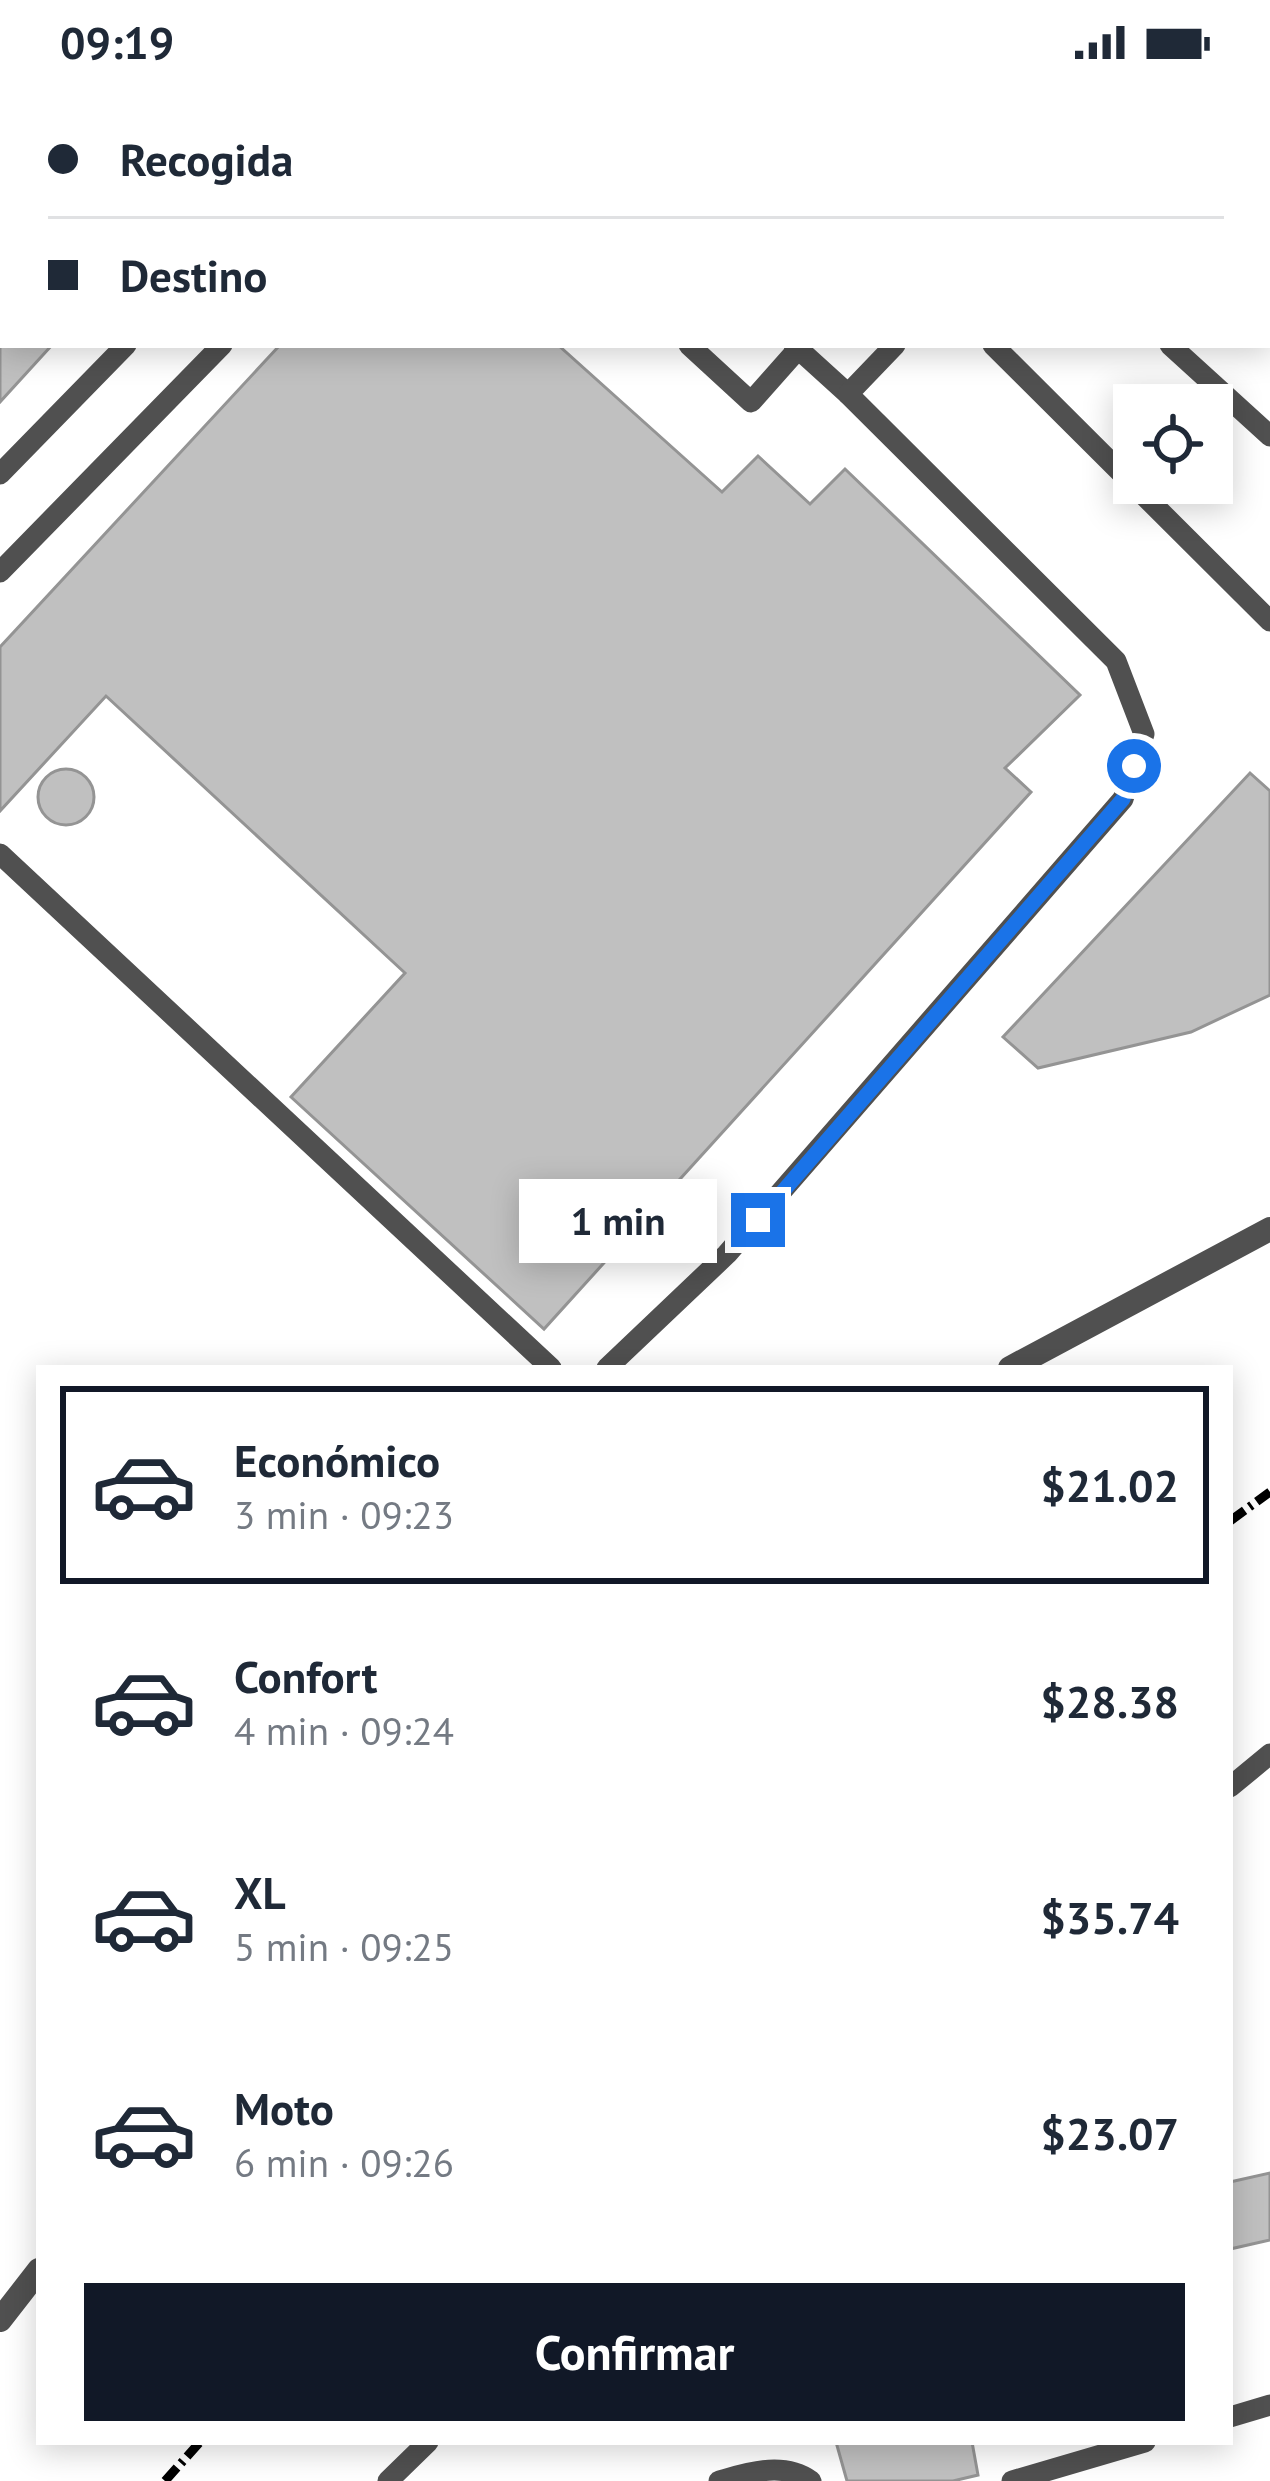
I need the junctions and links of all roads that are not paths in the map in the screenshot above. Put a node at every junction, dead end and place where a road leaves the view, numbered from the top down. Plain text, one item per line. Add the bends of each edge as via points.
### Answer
1 (123, 348) edge
2 (218, 348) edge
3 (692, 348) edge
4 (795, 348) edge
5 (797, 348) edge
6 (892, 348) edge
7 (996, 348) edge
8 (1173, 348) edge
9 (848, 394) junction
10 (1270, 436) edge
11 (0, 474) edge
12 (0, 572) edge
13 (1270, 620) edge
14 (0, 854) edge
15 (1270, 1229) edge
16 (548, 1365) edge
17 (610, 1365) edge
18 (1016, 1365) edge
19 (1270, 1754) edge
20 (1233, 1785) edge
21 (36, 2274) edge
22 (0, 2320) edge
23 (1270, 2405) edge
24 (1233, 2416) edge
25 (425, 2445) edge
26 (1135, 2445) edge
27 (388, 2481) edge
28 (719, 2481) edge
29 (811, 2481) edge
30 (1012, 2481) edge

1 - 11 lane
2 - 12 lane
3 - 4 lane via 751,402
5 - 9 lane
6 - 9 lane
7 - 13 lane
8 - 10 lane
9 - 17 lane via 1116,661 1144,734 1123,799 727,1255
14 - 16 lane
15 - 18 street
19 - 20 lane
21 - 22 street
23 - 24 lane
25 - 27 lane
26 - 30 lane
28 - 29 lane via 762,2469

